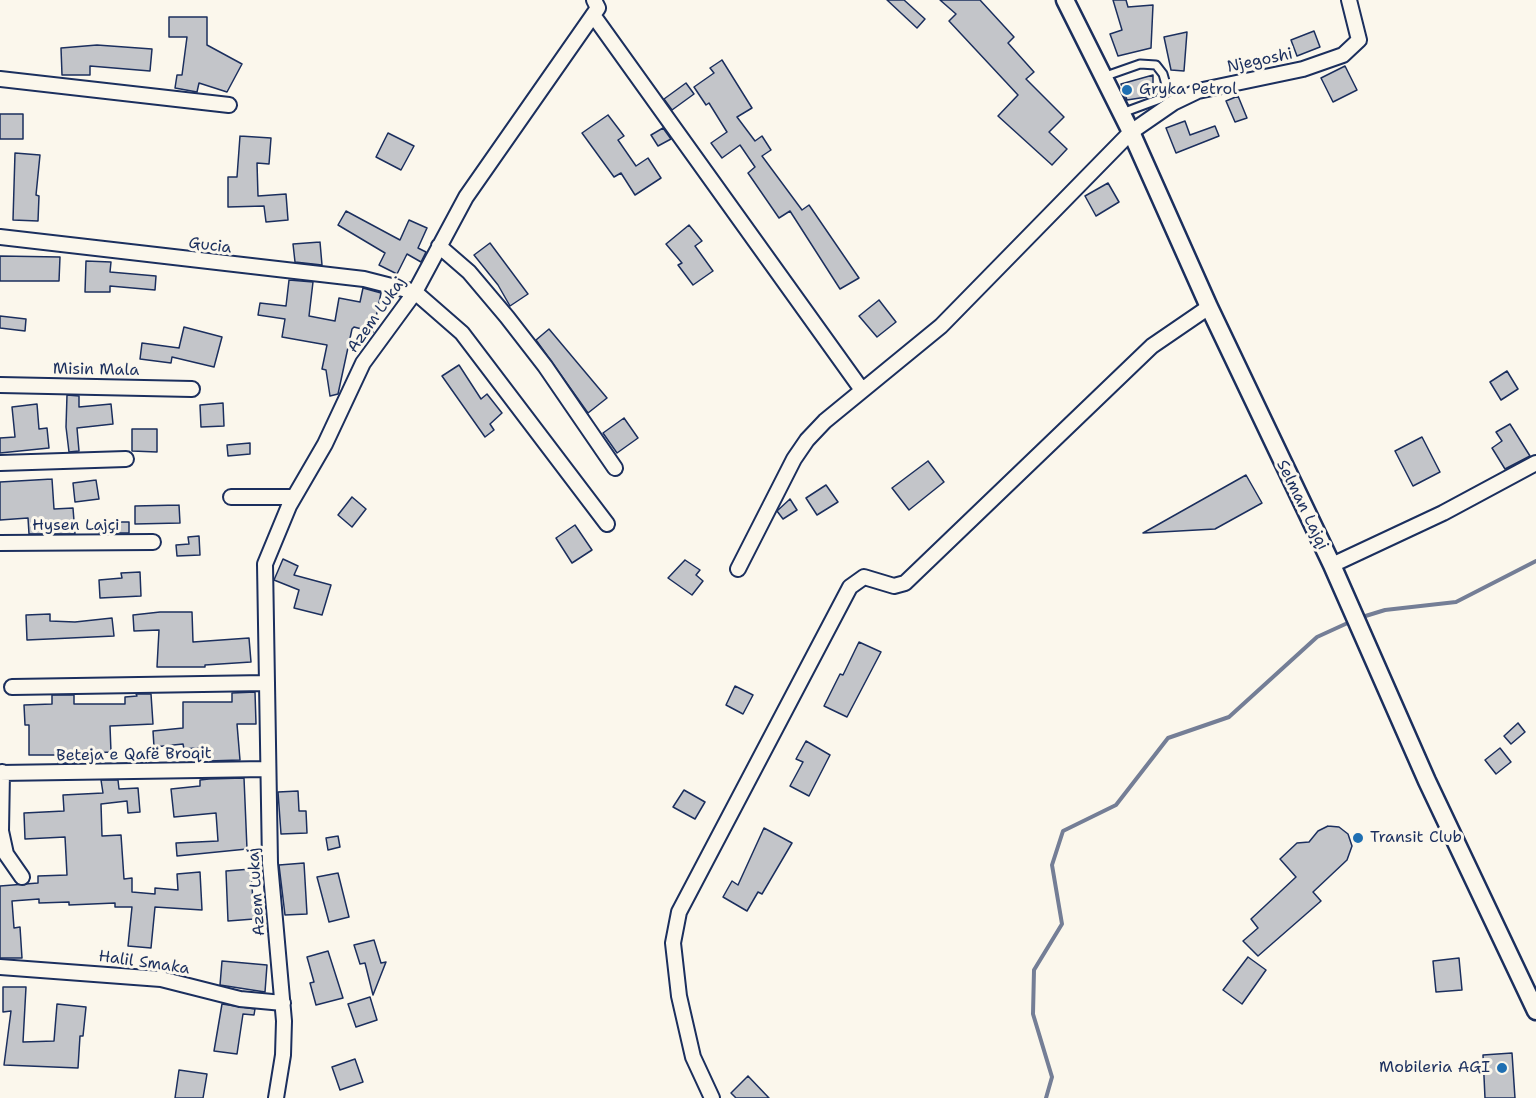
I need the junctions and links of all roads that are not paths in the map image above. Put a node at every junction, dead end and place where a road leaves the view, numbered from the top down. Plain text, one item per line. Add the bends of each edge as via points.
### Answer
1 (594, 0) edge
2 (1065, 0) edge
3 (1349, 0) edge
4 (593, 15) junction
5 (1103, 77) junction
6 (0, 80) edge
7 (229, 105) dead end
8 (1121, 113) junction
9 (1131, 132) junction
10 (0, 237) edge
11 (440, 246) junction
12 (414, 292) junction
13 (1209, 308) junction
14 (0, 385) edge
15 (192, 389) dead end
16 (862, 390) junction
17 (126, 459) dead end
18 (0, 463) edge
19 (1536, 463) edge
20 (615, 468) dead end
21 (293, 496) junction
22 (231, 497) dead end
23 (607, 524) dead end
24 (153, 542) dead end
25 (0, 543) edge
26 (1332, 565) junction
27 (738, 569) dead end
28 (266, 683) junction
29 (12, 687) dead end
30 (267, 769) junction
31 (1, 773) edge
32 (22, 877) dead end
33 (0, 967) edge
34 (283, 1003) junction
35 (1535, 1006) edge
36 (276, 1098) edge
37 (712, 1098) edge

1 - 4 street via 598,8
2 - 5 street, Selman Lajqi
3 - 9 street, Njegoshi via 1359,40 1343,55 1303,69 1198,91
4 - 11 street, Azem Lukaj via 466,197
4 - 16 street
5 - 8 street, Selman Lajqi
5 - 8 lane via 1140,64 1156,65 1163,74 1167,88 1160,99
6 - 7 street
8 - 9 street, Selman Lajqi
9 - 13 street, Selman Lajqi
9 - 16 street via 941,326
10 - 12 street, Gucia via 364,279
11 - 12 street, Azem Lukaj
11 - 20 street via 507,316
12 - 21 street, Azem Lukaj via 363,363 325,444
12 - 23 street via 462,333
13 - 26 street, Selman Lajqi
13 - 37 street via 1152,346 905,584 894,586 864,577 850,587 679,912 673,943 680,996 693,1057
14 - 15 street, Misin Mala
16 - 27 street via 825,421 794,459
17 - 18 street
19 - 26 street via 1443,513
21 - 22 street
21 - 28 street, Azem Lukaj via 265,564
24 - 25 street, Hysen Lajçi
26 - 35 street, Selman Lajqi via 1427,781
28 - 29 street
28 - 30 street, Azem Lukaj
30 - 31 street, Beteja e Qafë Broqit
30 - 34 street, Azem Lukaj via 270,863
31 - 32 street, Beteja e Qafë Broqit via 1,831 6,854
33 - 34 street, Halil Smaka via 161,979 240,999
34 - 36 street, Azem Lukaj via 283,1055

